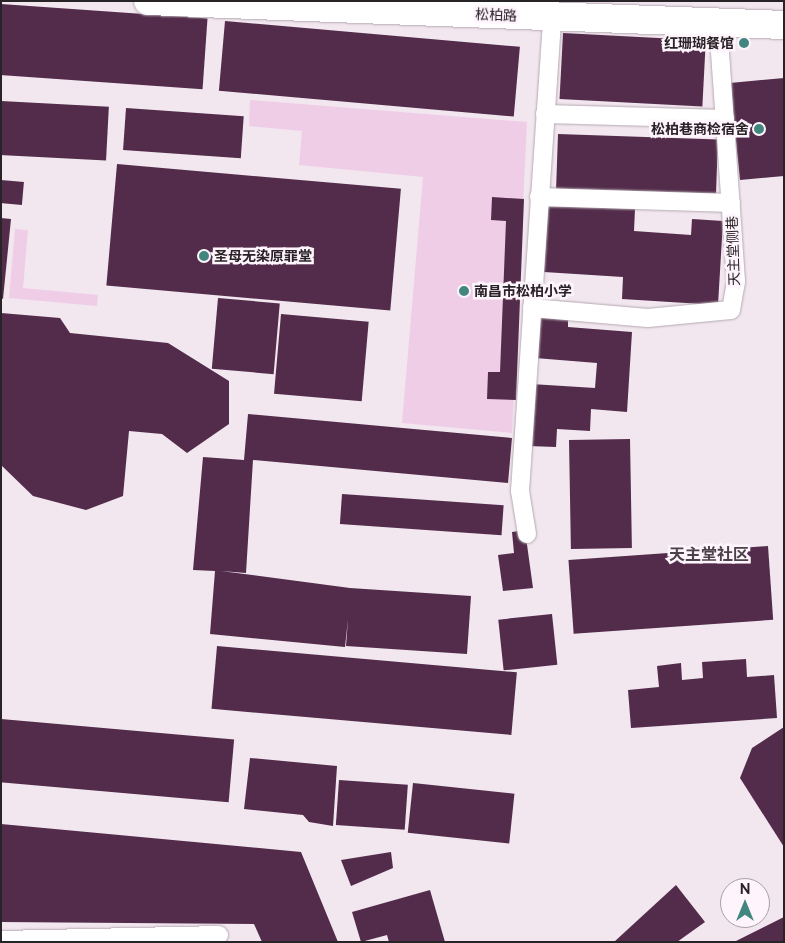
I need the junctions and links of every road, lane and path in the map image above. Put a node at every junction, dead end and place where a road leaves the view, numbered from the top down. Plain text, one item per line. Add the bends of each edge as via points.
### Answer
1 (148, 1) edge
2 (552, 17) junction
3 (718, 23) junction
4 (784, 25) edge
5 (545, 114) junction
6 (725, 120) junction
7 (539, 197) junction
8 (731, 203) junction
9 (532, 308) junction
10 (527, 534) dead end
11 (220, 935) dead end
12 (1, 940) edge

1 - 2 street, 松柏路
2 - 3 street, 松柏路
2 - 5 lane
3 - 4 street, 松柏路
3 - 6 lane, 天主堂侧巷
5 - 6 lane
5 - 7 lane
6 - 8 lane, 天主堂侧巷
7 - 8 lane
7 - 9 lane
8 - 9 lane, 天主堂侧巷 via 736,280 731,310 648,318
9 - 10 lane via 520,491
11 - 12 lane

